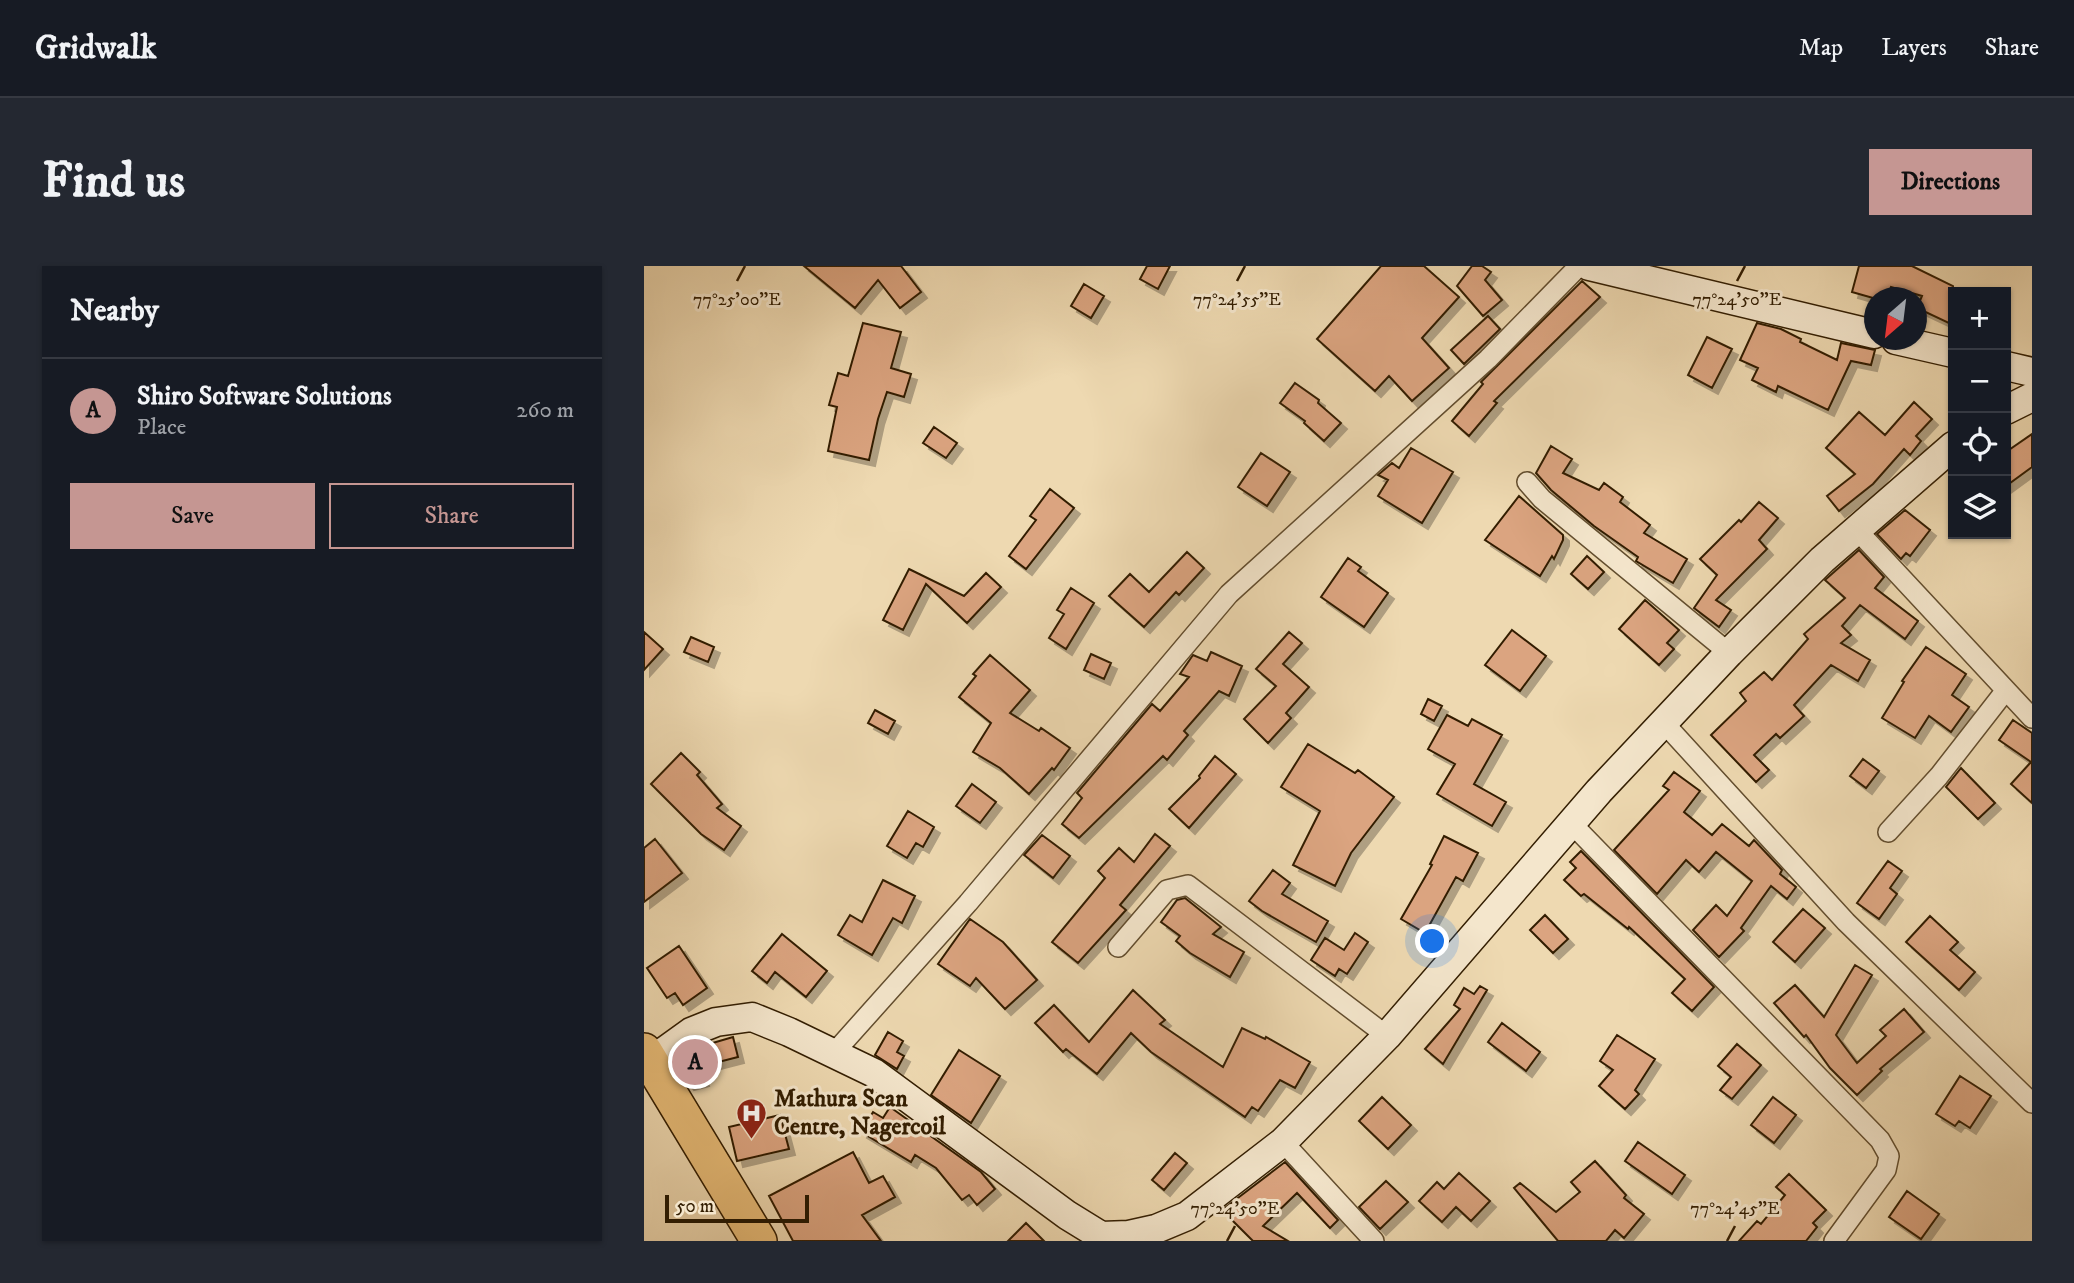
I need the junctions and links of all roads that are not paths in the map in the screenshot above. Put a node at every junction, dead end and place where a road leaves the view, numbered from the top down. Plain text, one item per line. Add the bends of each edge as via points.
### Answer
1 (1579, 266) edge
2 (1589, 266) edge
3 (1864, 332) edge
4 (1927, 347) edge
5 (1948, 352) edge
6 (2011, 367) edge
7 (2032, 372) edge
8 (2032, 397) edge
9 (2011, 408) edge
10 (1948, 450) edge
11 (1527, 482) dead end
12 (1856, 529) junction
13 (1729, 653) junction
14 (2006, 690) junction
15 (2032, 718) edge
16 (1664, 723) junction
17 (1572, 824) junction
18 (1888, 832) dead end
19 (1118, 947) dead end
20 (1387, 1036) junction
21 (834, 1054) junction
22 (646, 1059) edge
23 (2032, 1103) edge
24 (1283, 1142) junction
25 (1100, 1238) edge
26 (760, 1241) edge
27 (1374, 1241) edge
28 (1834, 1241) edge

1 - 21 street via 1488,359 1229,594 968,904
2 - 3 street
4 - 5 street
6 - 7 street
8 - 9 street
10 - 12 street
11 - 13 street
12 - 13 street
12 - 14 street
13 - 16 street
14 - 15 street
14 - 18 street
16 - 17 street
16 - 23 street via 1846,922
17 - 20 street
17 - 28 street via 1880,1140 1889,1156 1886,1170
19 - 20 street via 1167,890 1188,884
20 - 24 street
21 - 22 street via 752,1017 716,1022
21 - 25 street via 874,1073
22 - 26 highway
24 - 25 street via 1187,1216 1156,1229
24 - 27 street

